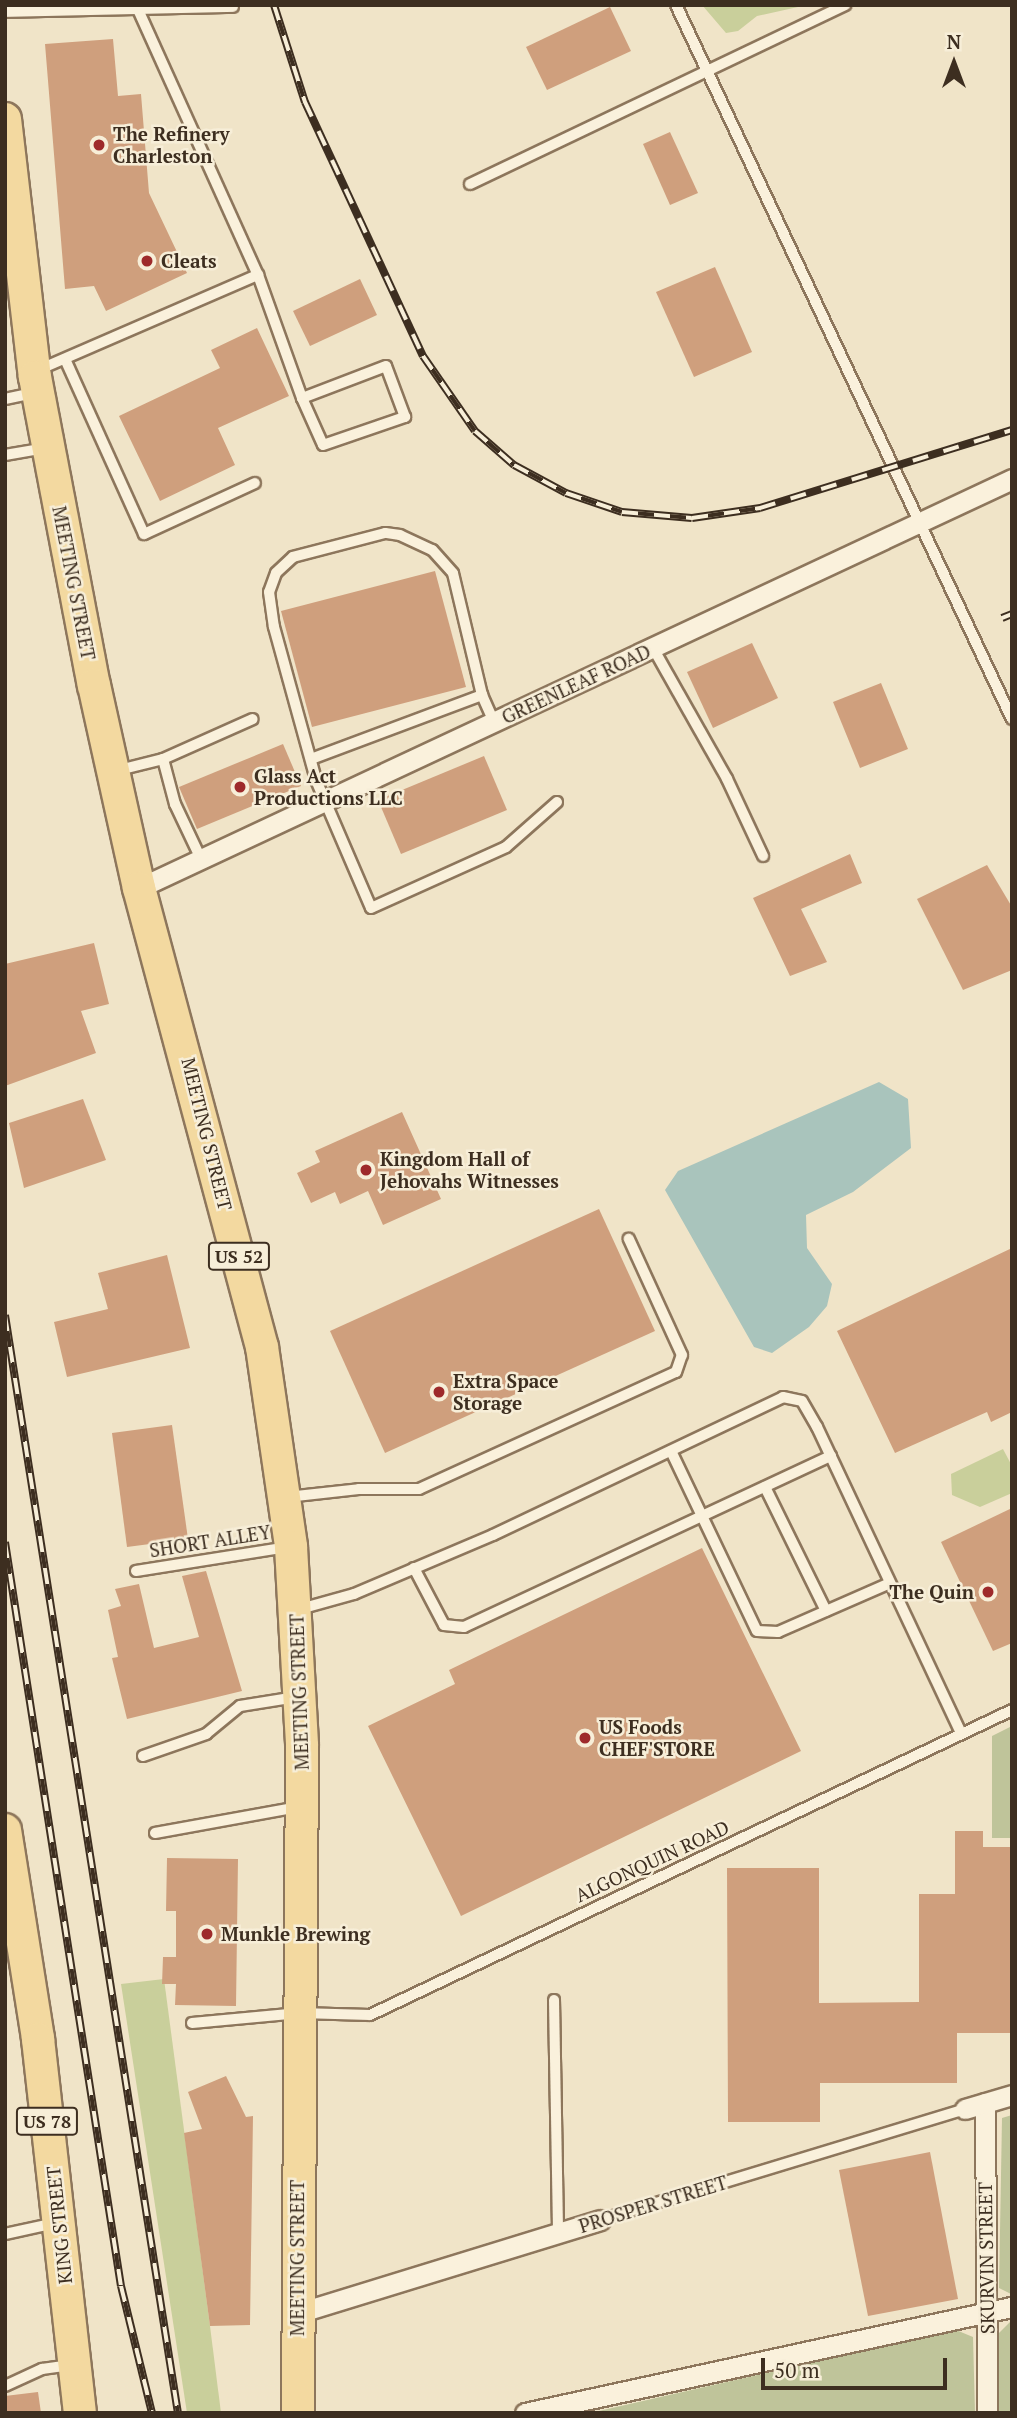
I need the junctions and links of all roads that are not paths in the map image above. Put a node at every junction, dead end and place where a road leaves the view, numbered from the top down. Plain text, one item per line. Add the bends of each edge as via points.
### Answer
1 (676, 5) edge
2 (846, 5) edge
3 (136, 7) edge
4 (233, 7) dead end
5 (5, 12) edge
6 (706, 72) junction
7 (5, 119) edge
8 (470, 184) dead end
9 (258, 275) junction
10 (65, 359) junction
11 (36, 382) junction
12 (303, 398) junction
13 (5, 399) edge
14 (48, 447) junction
15 (5, 455) edge
16 (1012, 479) edge
17 (255, 483) dead end
18 (917, 523) junction
19 (653, 648) junction
20 (482, 695) junction
21 (253, 719) dead end
22 (1012, 719) edge
23 (494, 722) junction
24 (163, 759) junction
25 (310, 759) junction
26 (113, 772) junction
27 (326, 801) junction
28 (557, 802) dead end
29 (763, 856) dead end
30 (201, 859) junction
31 (139, 888) junction
32 (629, 1239) dead end
33 (671, 1451) junction
34 (831, 1456) junction
35 (765, 1487) junction
36 (283, 1497) junction
37 (702, 1516) junction
38 (291, 1547) junction
39 (414, 1568) junction
40 (136, 1571) dead end
41 (890, 1583) junction
42 (297, 1611) junction
43 (827, 1611) junction
44 (299, 1696) junction
45 (1012, 1710) edge
46 (961, 1733) junction
47 (143, 1756) dead end
48 (302, 1806) junction
49 (5, 1830) edge
50 (156, 1833) dead end
51 (554, 2000) dead end
52 (300, 2013) junction
53 (192, 2023) dead end
54 (1012, 2095) edge
55 (985, 2103) junction
56 (965, 2109) joint
57 (600, 2220) joint
58 (59, 2222) junction
59 (558, 2233) junction
60 (5, 2234) edge
61 (1012, 2307) edge
62 (987, 2312) junction
63 (295, 2314) junction
64 (75, 2365) junction
65 (5, 2386) edge
66 (80, 2413) edge
67 (298, 2413) edge
68 (525, 2413) edge
69 (987, 2413) edge

1 - 6 lane
2 - 6 lane
3 - 4 lane
3 - 5 lane
3 - 9 lane
6 - 8 lane
6 - 18 lane
7 - 11 main road, MEETING STREET / US 52
9 - 10 lane
9 - 12 lane
10 - 11 lane
10 - 17 lane via 144,534
11 - 13 lane
11 - 14 main road, MEETING STREET / US 52
12 - 12 lane via 386,366 405,417 323,446
14 - 15 lane
14 - 26 main road, MEETING STREET / US 52
16 - 18 street, GREENLEAF ROAD
18 - 19 street, GREENLEAF ROAD
18 - 22 lane
19 - 23 street, GREENLEAF ROAD
19 - 29 lane via 727,779
20 - 23 lane
20 - 25 lane
20 - 25 lane via 453,573 432,550 385,533 293,557 276,573 269,592
21 - 24 lane
23 - 27 street, GREENLEAF ROAD
24 - 26 lane
24 - 30 lane via 175,804
25 - 27 lane
26 - 31 main road, MEETING STREET / US 52
27 - 28 lane via 371,908 506,846
27 - 30 street, GREENLEAF ROAD
30 - 31 street, GREENLEAF ROAD
31 - 36 main road, MEETING STREET / US 52 via 262,1347
32 - 36 lane via 682,1355 676,1372 419,1489 359,1489
33 - 34 lane via 783,1397 802,1401
33 - 37 lane
33 - 39 lane
34 - 35 lane
34 - 41 lane
35 - 37 lane
35 - 43 lane
36 - 38 main road, MEETING STREET / US 52
37 - 39 lane via 464,1628 444,1625
37 - 43 lane via 757,1631 778,1632
38 - 40 lane, SHORT ALLEY
38 - 42 main road, MEETING STREET / US 52
39 - 42 lane via 354,1594
41 - 43 lane
41 - 46 lane
42 - 44 main road, MEETING STREET / US 52
44 - 47 lane via 240,1706 206,1734
44 - 48 main road, MEETING STREET / US 52
45 - 46 lane, ALGONQUIN ROAD
46 - 52 lane, ALGONQUIN ROAD via 370,2015
48 - 50 lane
48 - 52 main road, MEETING STREET / US 52
49 - 58 main road, KING STREET / US 78 via 38,2039
51 - 59 lane
52 - 53 lane, ALGONQUIN ROAD
52 - 63 main road, MEETING STREET / US 52
54 - 55 street, PROSPER STREET
55 - 56 street, PROSPER STREET
55 - 62 street, SKURVIN STREET
56 - 57 lane, PROSPER STREET
57 - 59 street, PROSPER STREET
58 - 60 lane
58 - 64 main road, KING STREET / US 78
59 - 63 street, PROSPER STREET
61 - 62 street
62 - 68 street
62 - 69 street, SKURVIN STREET
63 - 67 main road, MEETING STREET / US 52
64 - 65 lane via 42,2369
64 - 66 main road, KING STREET / US 78

